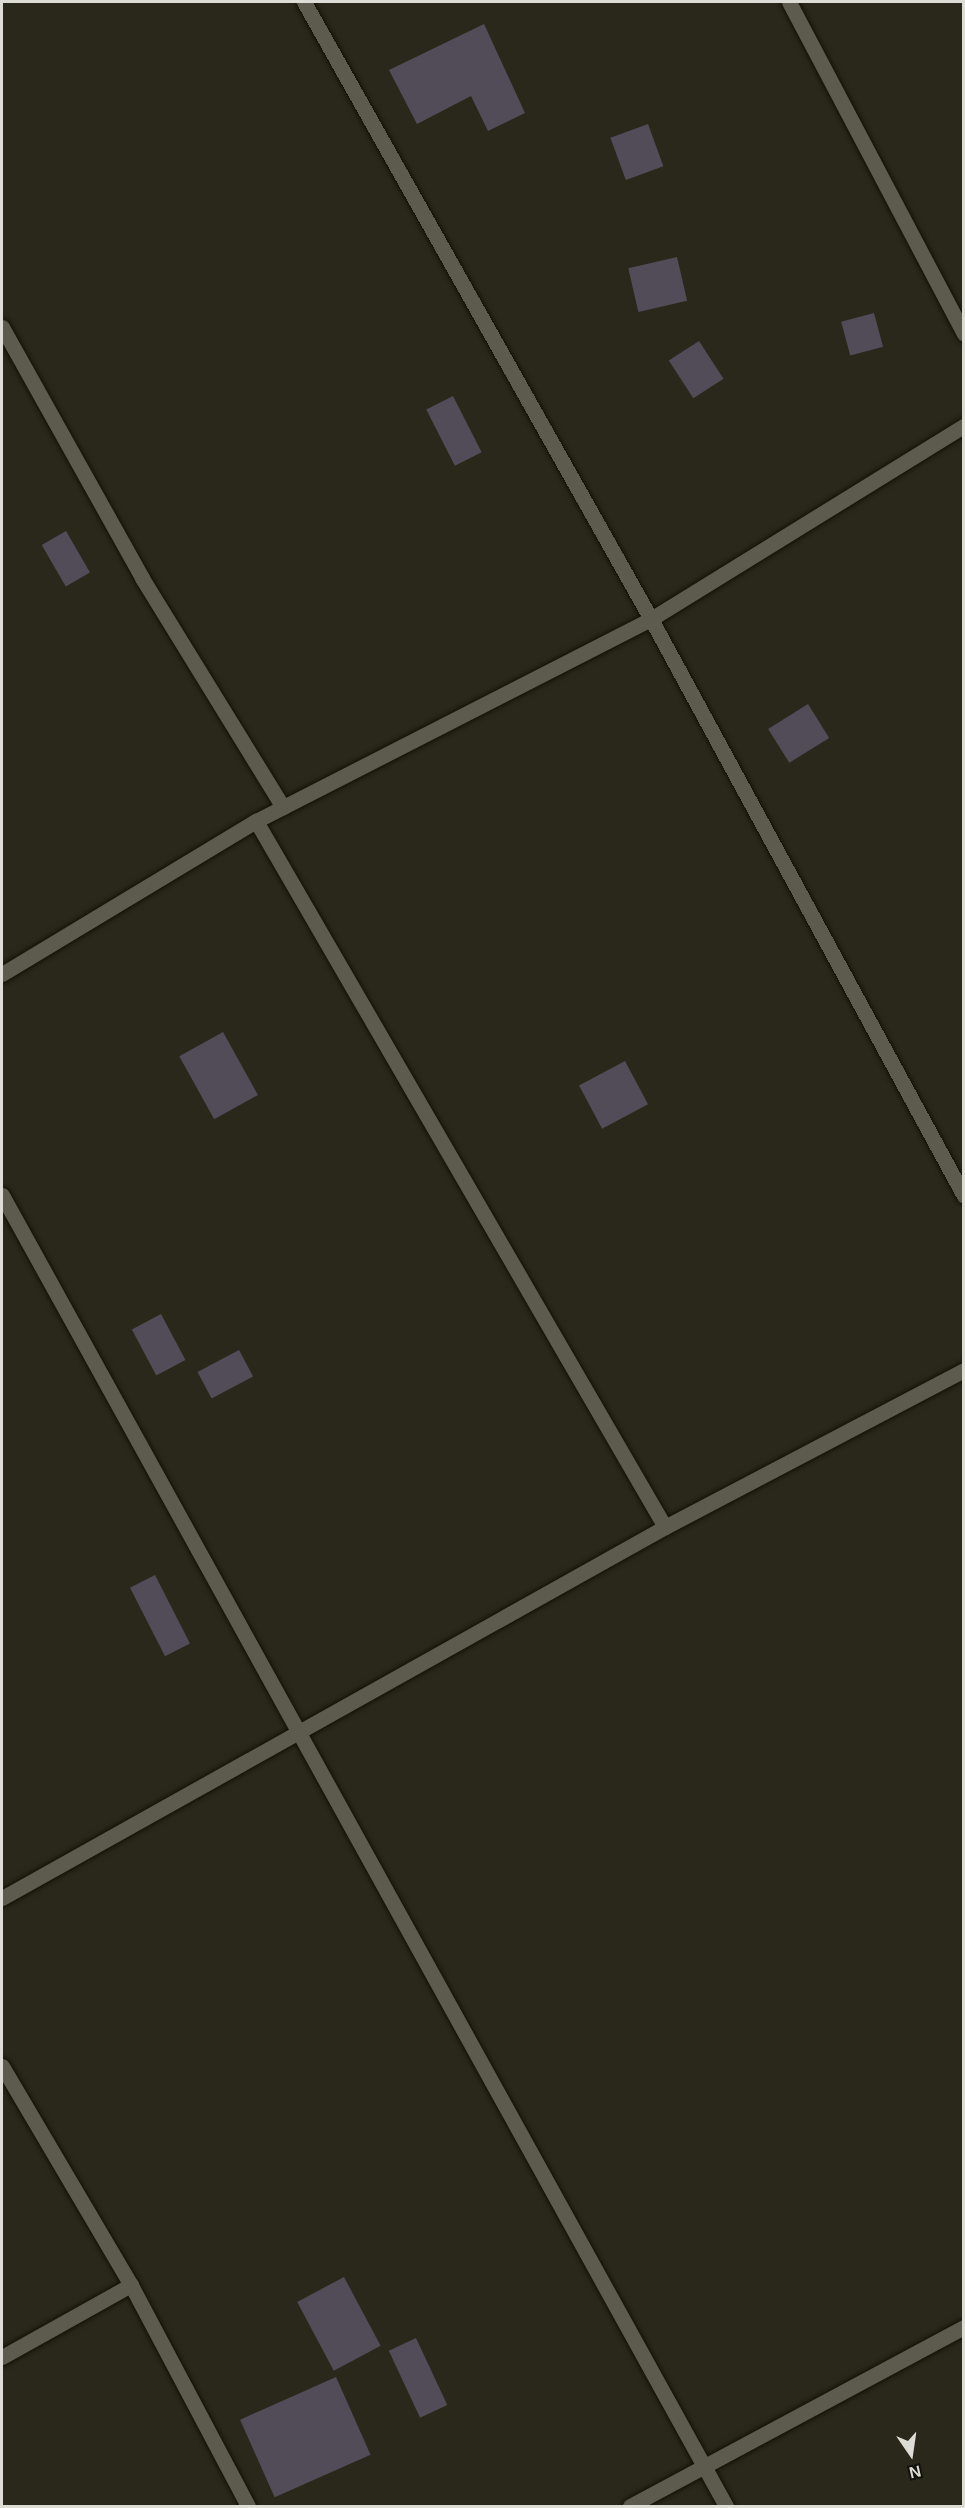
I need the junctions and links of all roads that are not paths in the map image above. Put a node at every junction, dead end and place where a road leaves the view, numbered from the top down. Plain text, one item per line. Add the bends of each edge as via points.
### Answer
1 (304, 2) edge
2 (789, 2) edge
3 (2, 327) edge
4 (963, 334) edge
5 (963, 426) edge
6 (651, 619) junction
7 (283, 807) junction
8 (256, 821) junction
9 (2, 974) edge
10 (2, 1195) edge
11 (963, 1196) edge
12 (963, 1370) edge
13 (665, 1527) junction
14 (300, 1731) junction
15 (2, 1898) edge
16 (2, 2066) edge
17 (131, 2285) junction
18 (963, 2327) edge
19 (2, 2357) edge
20 (703, 2467) junction
21 (248, 2506) edge
22 (630, 2506) edge
23 (726, 2506) edge

1 - 6 street
2 - 4 street
3 - 7 street via 142,578
5 - 6 street
6 - 7 street
6 - 11 street
7 - 8 street
8 - 9 street
8 - 13 street
10 - 14 street
12 - 13 street
13 - 14 street
14 - 15 street
14 - 20 street
16 - 17 street
17 - 19 street
17 - 21 street
18 - 20 street
20 - 22 street
20 - 23 street

